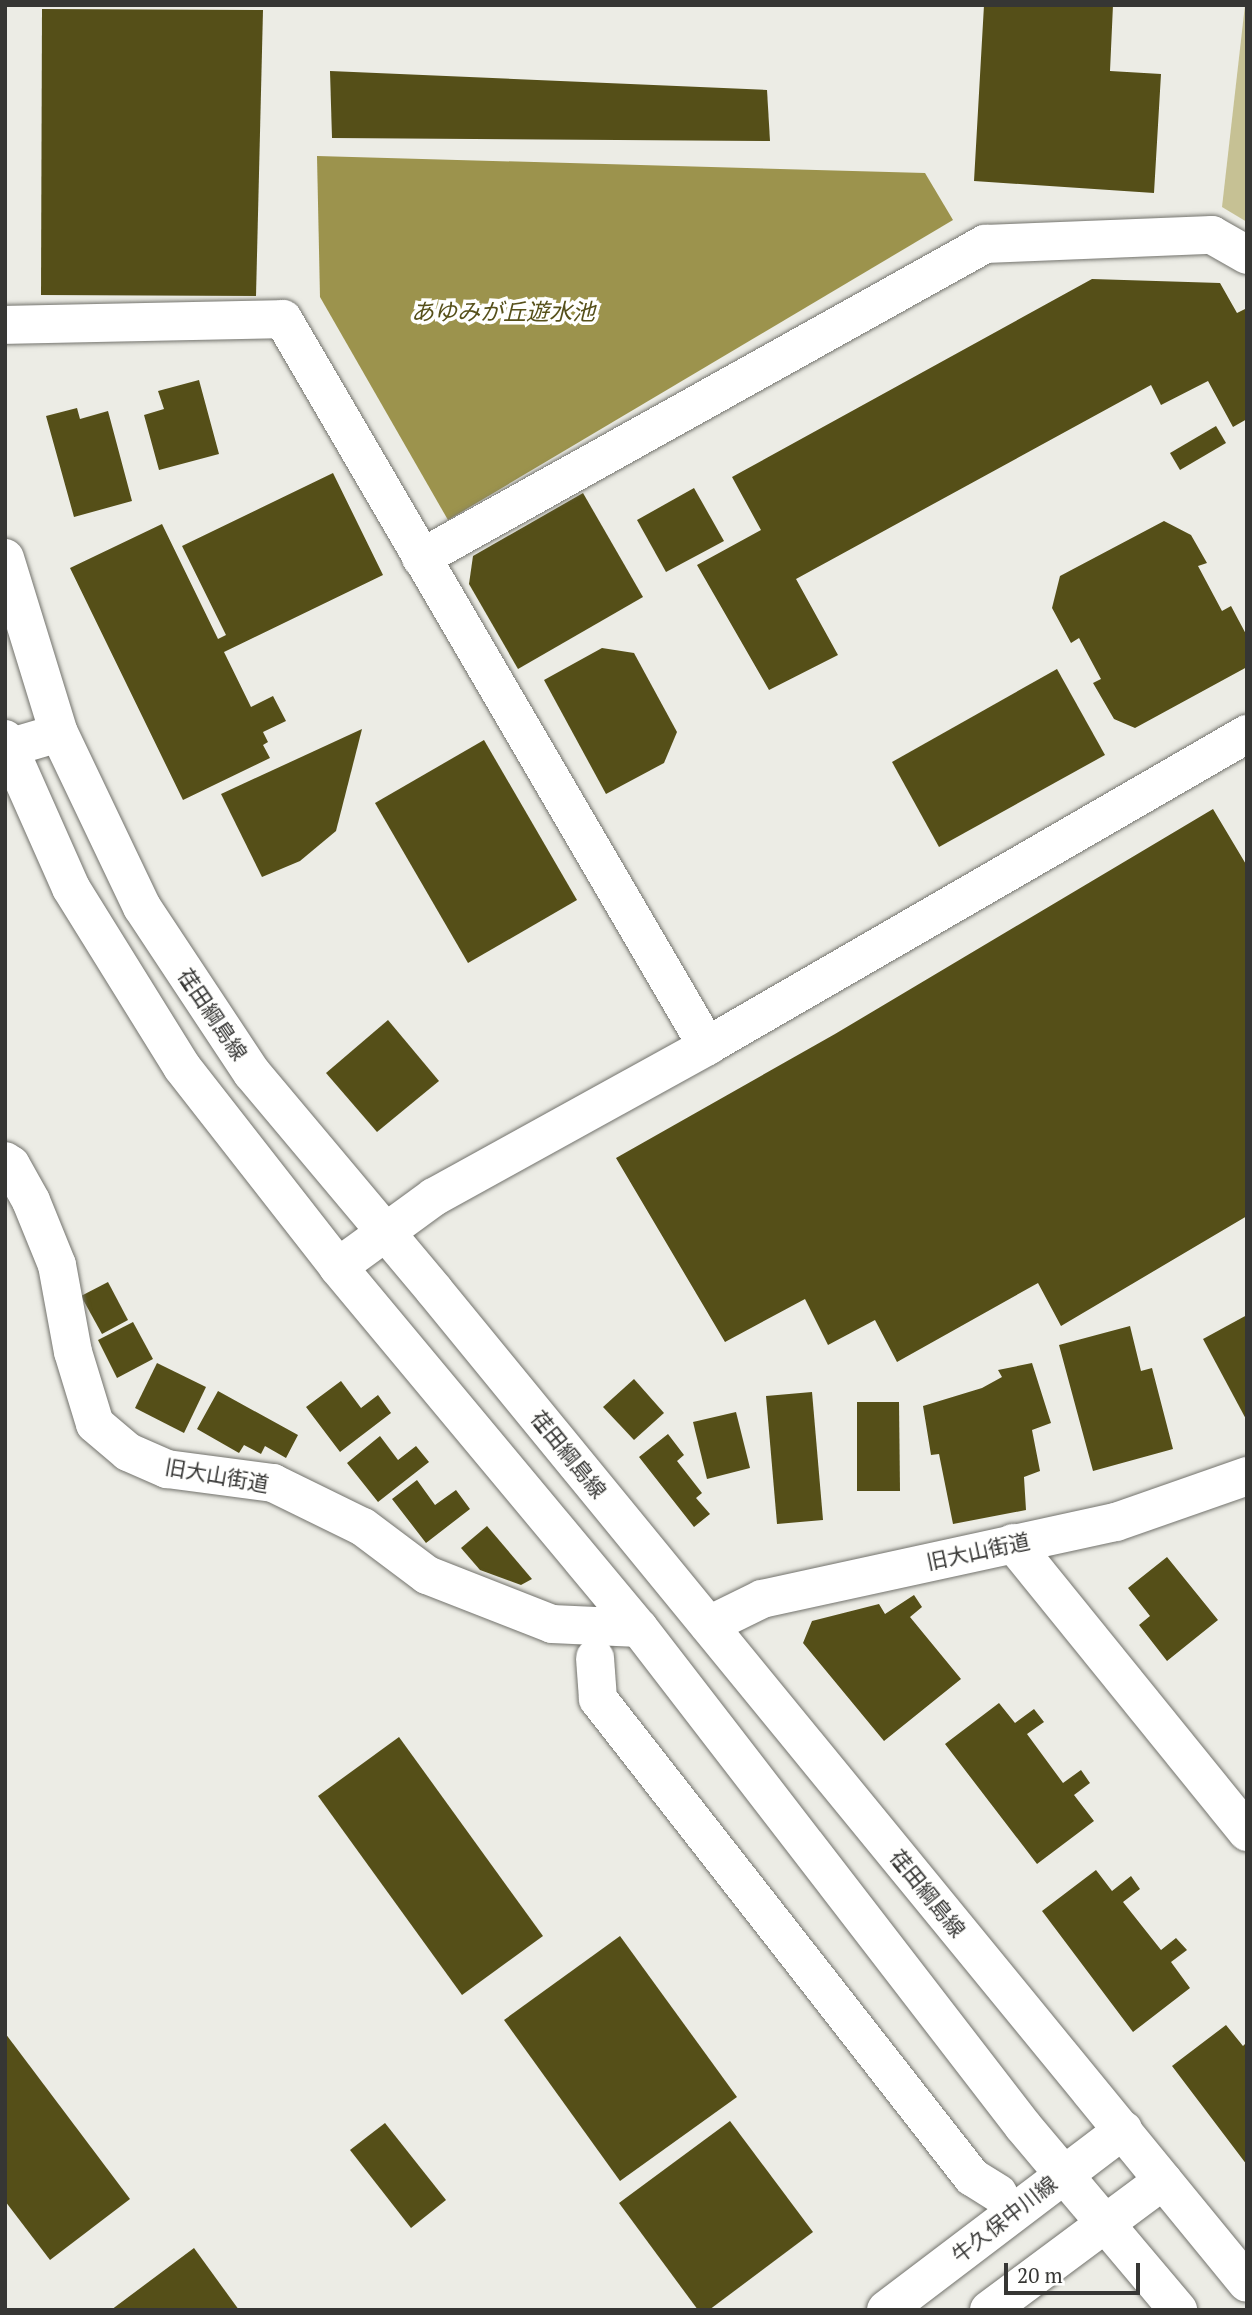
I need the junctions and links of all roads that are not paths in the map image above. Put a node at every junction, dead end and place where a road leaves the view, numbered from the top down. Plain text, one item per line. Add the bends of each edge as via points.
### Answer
1 (1247, 255) edge
2 (5, 325) edge
3 (5, 558) edge
4 (421, 558) junction
5 (59, 733) junction
6 (1247, 734) edge
7 (7, 743) edge
8 (707, 1045) junction
9 (5, 1161) edge
10 (385, 1231) junction
11 (338, 1267) junction
12 (1247, 1476) edge
13 (1013, 1543) junction
14 (709, 1625) junction
15 (639, 1628) junction
16 (595, 1658) dead end
17 (1247, 1832) edge
18 (1123, 2130) junction
19 (1063, 2174) junction
20 (1163, 2181) junction
21 (998, 2193) dead end
22 (1104, 2225) junction
23 (1247, 2283) edge
24 (886, 2310) edge
25 (989, 2310) edge
26 (1178, 2310) edge

1 - 4 street via 1212,235 985,244
2 - 4 street via 283,319
3 - 5 street, 荏田綱島線
4 - 8 street
5 - 7 street
5 - 10 street, 荏田綱島線 via 142,907 252,1073
6 - 8 street
7 - 11 street via 61,869 119,971 181,1067
8 - 10 street via 434,1197
9 - 15 street, 旧大山街道 via 31,1201 57,1265 73,1352 95,1424 128,1452 167,1469 274,1483 363,1527 427,1576 552,1624
10 - 11 street
10 - 14 street, 荏田綱島線
11 - 15 street
12 - 13 street, 旧大山街道 via 1116,1522
13 - 14 street, 旧大山街道 via 762,1599
13 - 17 street
14 - 18 street, 荏田綱島線
15 - 19 street
16 - 21 street via 598,1699 972,2177
18 - 19 street, 牛久保中川線
18 - 20 street, 荏田綱島線
19 - 22 street
19 - 24 street, 牛久保中川線
20 - 22 street
20 - 23 street, 荏田綱島線
22 - 25 street
22 - 26 street

